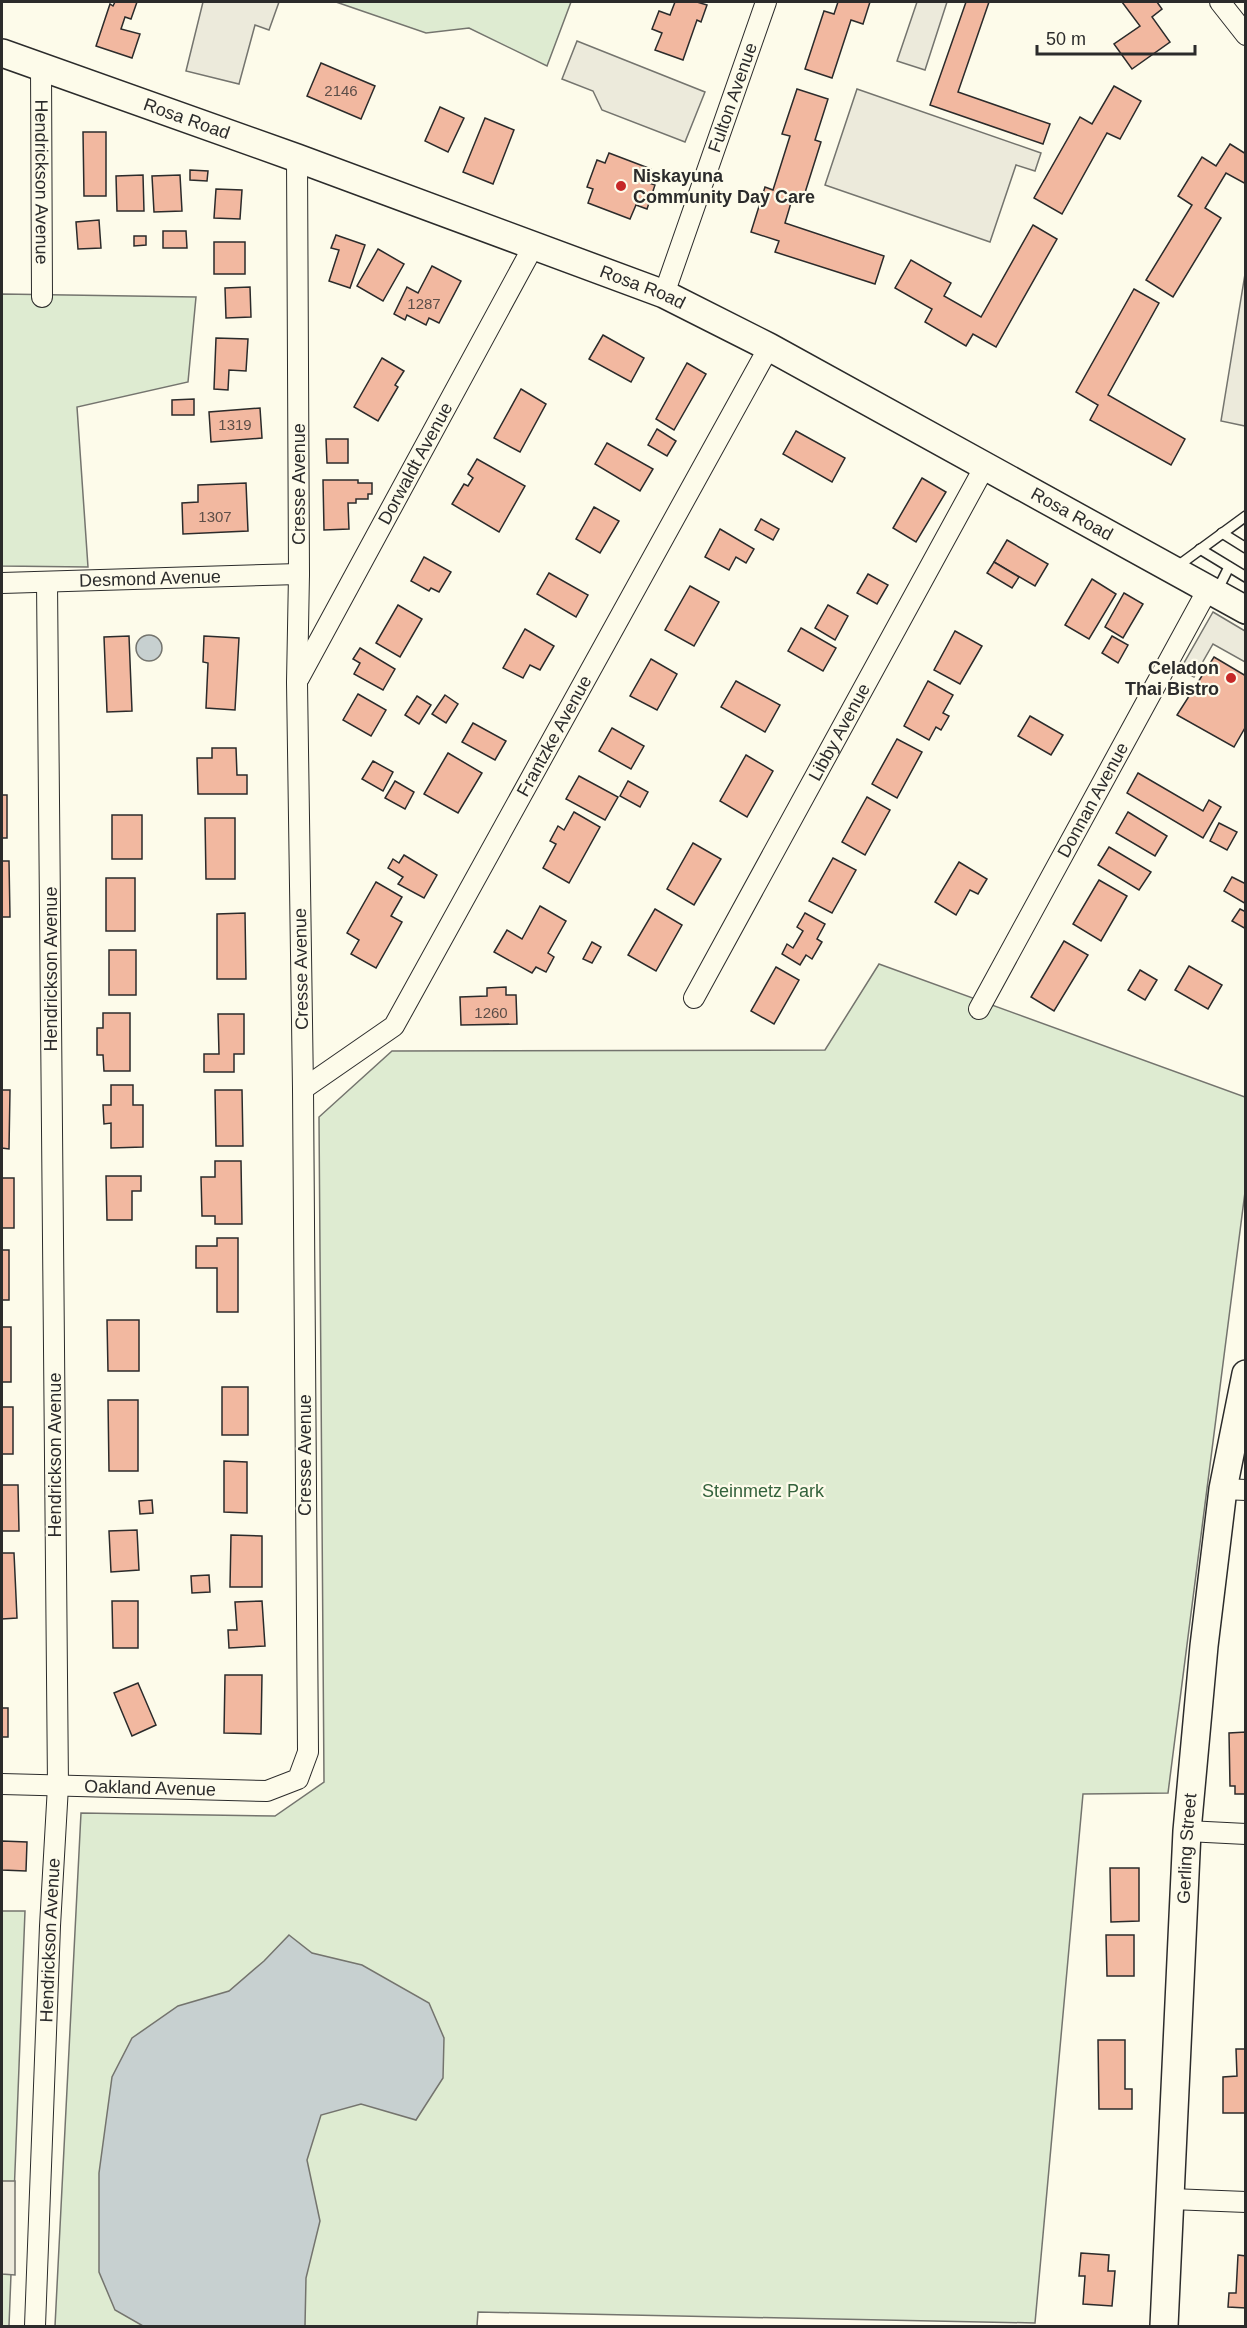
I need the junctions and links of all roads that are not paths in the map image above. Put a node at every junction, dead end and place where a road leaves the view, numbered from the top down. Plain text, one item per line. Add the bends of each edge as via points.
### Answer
1 (766, 2) edge
2 (1226, 4) edge
3 (1245, 35) edge
4 (2, 53) edge
5 (41, 66) junction
6 (297, 158) junction
7 (534, 245) junction
8 (664, 294) junction
9 (42, 297) dead end
10 (769, 347) junction
11 (985, 466) junction
12 (1245, 516) edge
13 (1222, 533) junction
14 (1245, 548) edge
15 (1200, 549) junction
16 (1229, 567) junction
17 (1173, 569) junction
18 (299, 574) junction
19 (1245, 577) edge
20 (47, 582) junction
21 (2, 583) edge
22 (1212, 591) junction
23 (1245, 610) edge
24 (297, 682) junction
25 (694, 998) dead end
26 (979, 1009) dead end
27 (303, 1089) junction
28 (1245, 1374) edge
29 (1234, 1490) edge
30 (298, 1779) joint
31 (2, 1784) edge
32 (58, 1786) junction
33 (1187, 1831) junction
34 (1245, 1834) edge
35 (1171, 2199) junction
36 (1245, 2202) edge
37 (35, 2326) edge
38 (1164, 2326) edge

1 - 8 street, Fulton Avenue
2 - 3 street
4 - 5 street, Rosa Road
5 - 6 street, Rosa Road
5 - 9 street, Hendrickson Avenue
6 - 7 street, Rosa Road
6 - 18 street, Cresse Avenue
7 - 8 street, Rosa Road
7 - 24 street, Dorwaldt Avenue
8 - 10 street, Rosa Road
10 - 11 street, Rosa Road
10 - 27 street, Frantzke Avenue via 394,1026
11 - 17 street, Rosa Road
11 - 25 street, Libby Avenue
12 - 13 lane
13 - 14 lane
13 - 15 lane
15 - 16 lane
15 - 17 lane
16 - 19 lane
16 - 22 lane
17 - 22 street, Rosa Road
18 - 20 street, Desmond Avenue
18 - 24 street, Cresse Avenue
20 - 21 street, Desmond Avenue
20 - 32 street, Hendrickson Avenue
22 - 23 street, Rosa Road
22 - 26 street, Donnan Avenue
24 - 27 street, Cresse Avenue
27 - 30 street, Cresse Avenue via 308,1752
28 - 29 street, Gerling Street
29 - 33 street, Gerling Street via 1204,1646
30 - 32 street, Oakland Avenue via 267,1791
31 - 32 street, Oakland Avenue
32 - 37 street, Hendrickson Avenue
33 - 34 street
33 - 35 street, Gerling Street
35 - 36 street
35 - 38 street, Gerling Street

